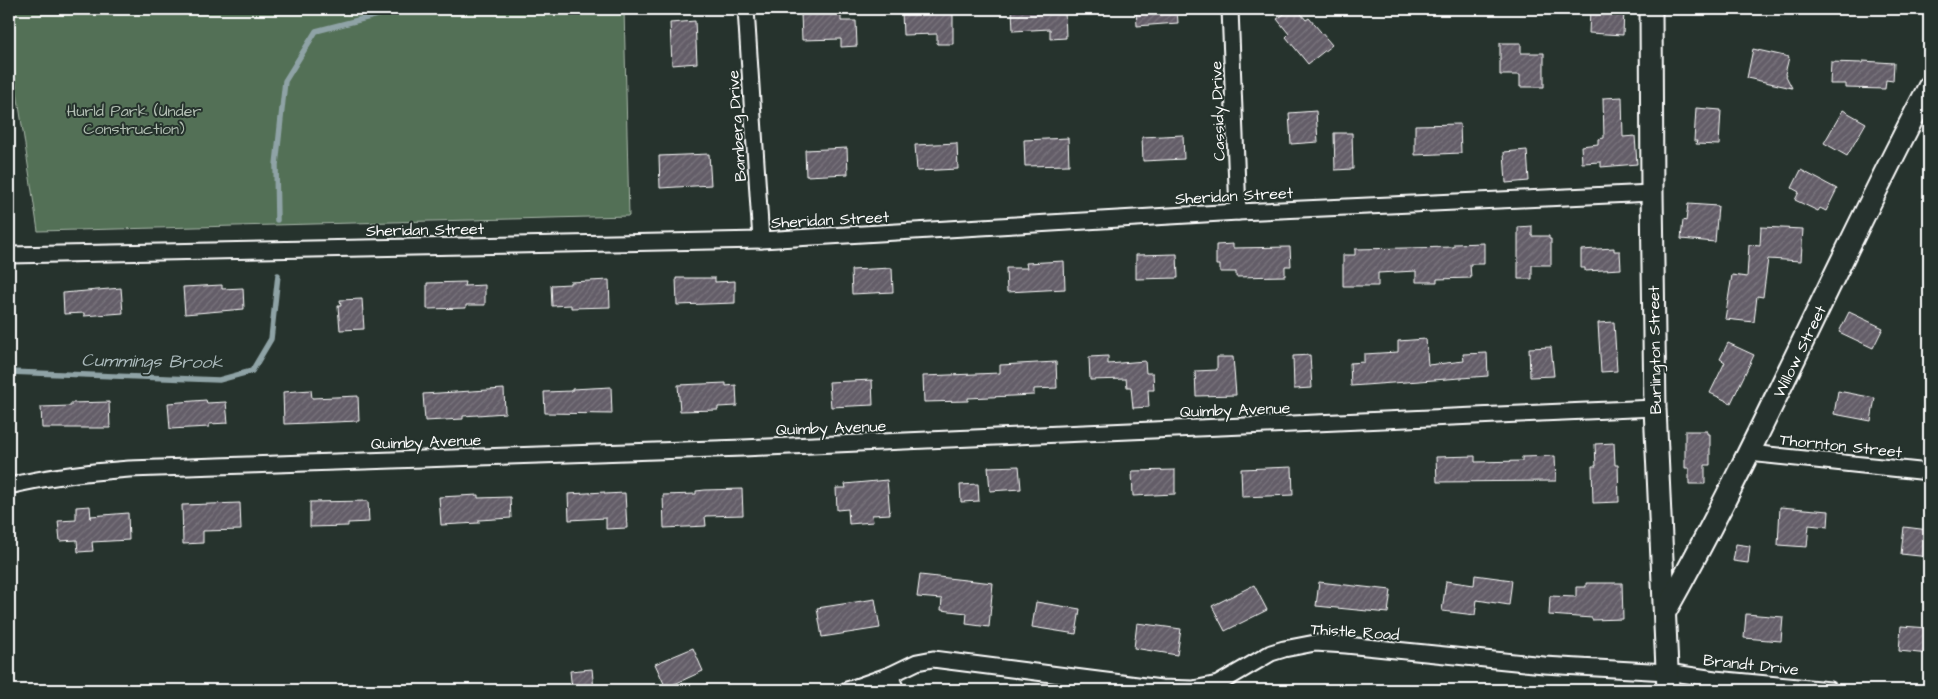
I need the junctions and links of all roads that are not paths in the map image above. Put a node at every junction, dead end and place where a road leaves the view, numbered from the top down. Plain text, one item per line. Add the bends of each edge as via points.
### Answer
1 (746, 9) edge
2 (1230, 9) edge
3 (1651, 9) edge
4 (1929, 87) edge
5 (1652, 193) junction
6 (1238, 212) junction
7 (761, 240) junction
8 (9, 255) edge
9 (1655, 408) junction
10 (1748, 454) junction
11 (1929, 472) edge
12 (9, 486) edge
13 (1665, 612) junction
14 (890, 675) junction
15 (1667, 681) edge
16 (847, 690) edge
17 (896, 690) edge
18 (1830, 690) edge

1 - 7 street, Bamberg Drive
2 - 6 street, Cassidy Drive
3 - 5 street, Burlington Street
4 - 10 street, Willow Street
5 - 6 street, Sheridan Street
5 - 9 street, Burlington Street
6 - 7 street, Sheridan Street
7 - 8 street, Sheridan Street
9 - 12 street, Quimby Avenue via 763,447 129,469 58,475
9 - 13 street, Burlington Street
10 - 11 street, Thornton Street
10 - 13 street, Willow Street
13 - 15 street, Burlington Street
14 - 15 street, Thistle Road via 933,658 1161,688 1193,689 1218,684 1271,653 1315,643 1555,666
14 - 16 street, Thistle Road
14 - 17 street
15 - 18 street, Brandt Drive via 1711,679

